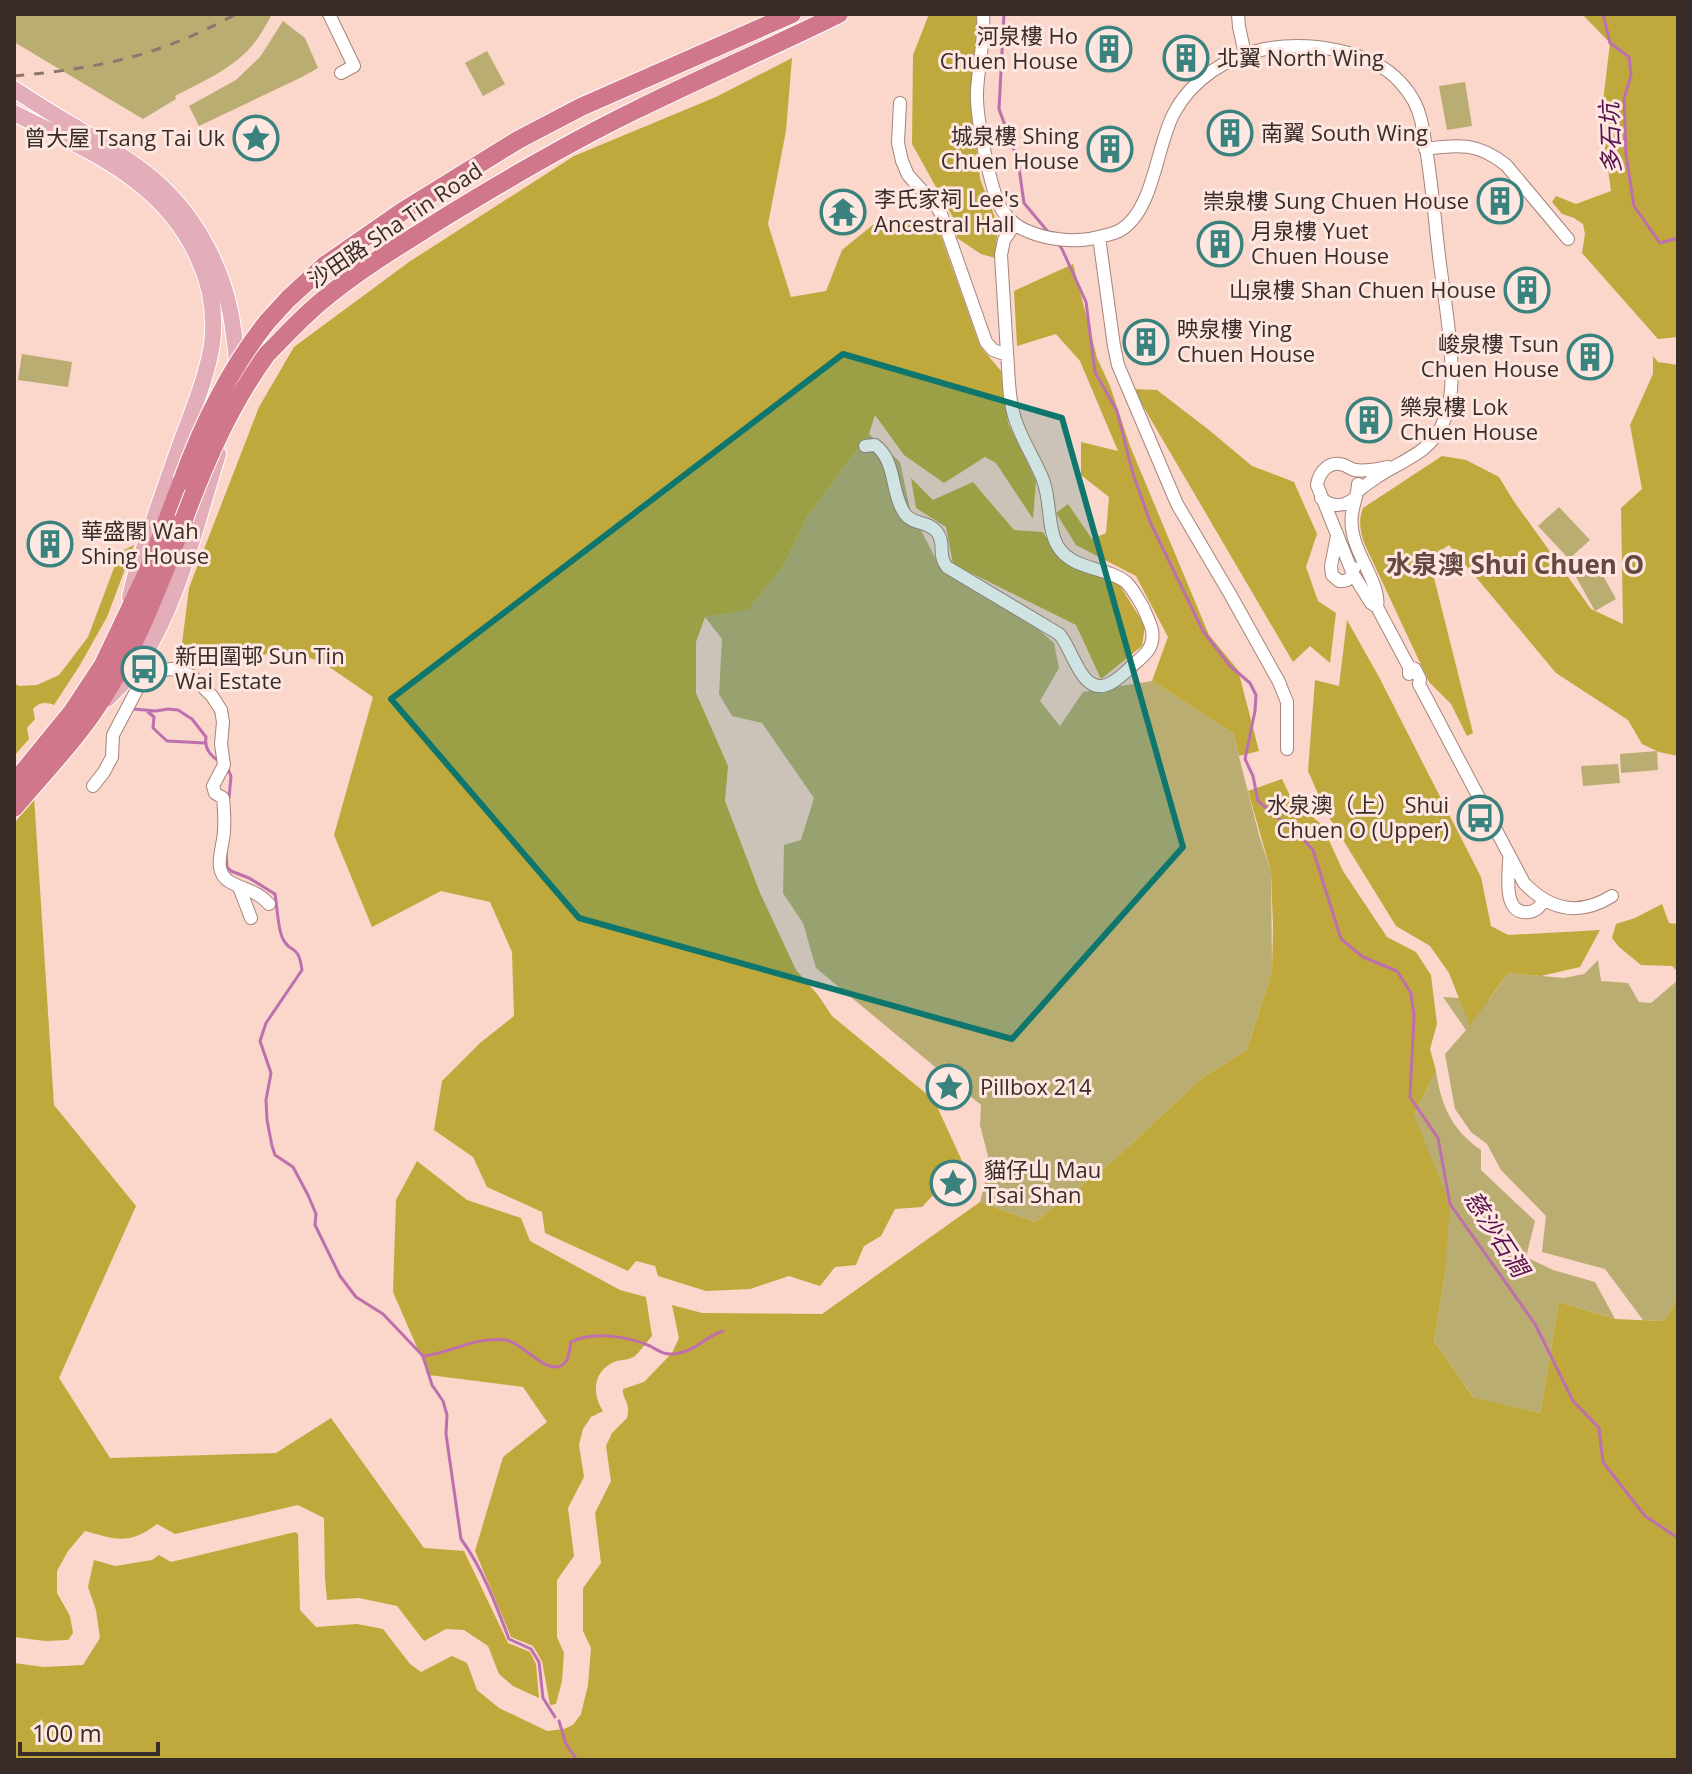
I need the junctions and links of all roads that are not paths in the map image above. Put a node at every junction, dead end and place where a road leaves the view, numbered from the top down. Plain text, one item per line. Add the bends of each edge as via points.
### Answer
1 (329, 14) edge
2 (792, 14) edge
3 (839, 14) edge
4 (983, 14) edge
5 (1238, 14) edge
6 (1245, 54) junction
7 (341, 73) dead end
8 (14, 89) edge
9 (900, 103) dead end
10 (14, 113) edge
11 (1425, 149) junction
12 (1015, 224) junction
13 (1099, 237) junction
14 (1568, 239) dead end
15 (1007, 355) junction
16 (865, 446) dead end
17 (1399, 464) junction
18 (1353, 470) junction
19 (1356, 495) junction
20 (1321, 498) junction
21 (1337, 536) junction
22 (1358, 553) junction
23 (1353, 574) junction
24 (1377, 607) junction
25 (126, 616) junction
26 (135, 678) junction
27 (90, 718) junction
28 (1287, 749) dead end
29 (14, 783) edge
30 (93, 786) dead end
31 (14, 808) edge
32 (1509, 855) junction
33 (239, 887) junction
34 (1612, 896) dead end
35 (1544, 900) junction
36 (269, 904) dead end
37 (251, 918) dead end

1 - 7 street via 354,66
2 - 25 highway, 沙田路 Sha Tin Road, bridge via 518,140 325,265 267,322 236,364
3 - 27 highway, 沙田路 Sha Tin Road, bridge via 534,164 392,250 310,311 267,354 219,433 140,630
4 - 12 street via 979,118 995,193
5 - 6 street
6 - 11 street via 1307,46 1352,54 1381,66 1413,99
6 - 13 street via 1216,68 1184,97 1165,132 1141,205 1121,229
8 - 26 main road via 131,163 166,192 208,249 230,306 237,377 226,429 173,597
9 - 15 street via 898,143 904,166 941,214 986,342
10 - 25 main road via 142,186 185,232 209,289 213,332 205,373 137,569
11 - 14 street via 1460,145 1496,157
11 - 17 street via 1451,393 1436,437
12 - 13 street via 1037,235
12 - 15 street via 1001,255
13 - 28 street via 1118,365 1177,504 1279,682 1287,702
15 - 16 street via 1014,415 1043,480 1059,548 1075,562 1125,582 1149,622 1150,649 1112,683 1086,681 1056,632 947,567 936,531 907,516 901,506 884,453 875,445
17 - 18 street
17 - 19 street
18 - 19 street
18 - 20 street via 1336,464 1324,469 1317,481
19 - 20 street via 1337,506
19 - 22 street via 1352,532
20 - 21 street
21 - 23 street
21 - 23 street via 1332,575 1343,581
22 - 23 street
22 - 24 street
23 - 24 street
24 - 32 street via 1409,667 1415,669
25 - 29 highway, 沙田路 Sha Tin Road via 84,695
26 - 27 main road
26 - 30 street via 113,735 112,757
26 - 33 street via 172,669 192,676 221,710 224,765 213,786 223,798 219,867 226,880
27 - 31 highway, 沙田路 Sha Tin Road
32 - 35 street via 1524,883
32 - 35 street via 1509,897 1514,907 1531,911
33 - 36 street
33 - 37 street
34 - 35 street via 1575,909

